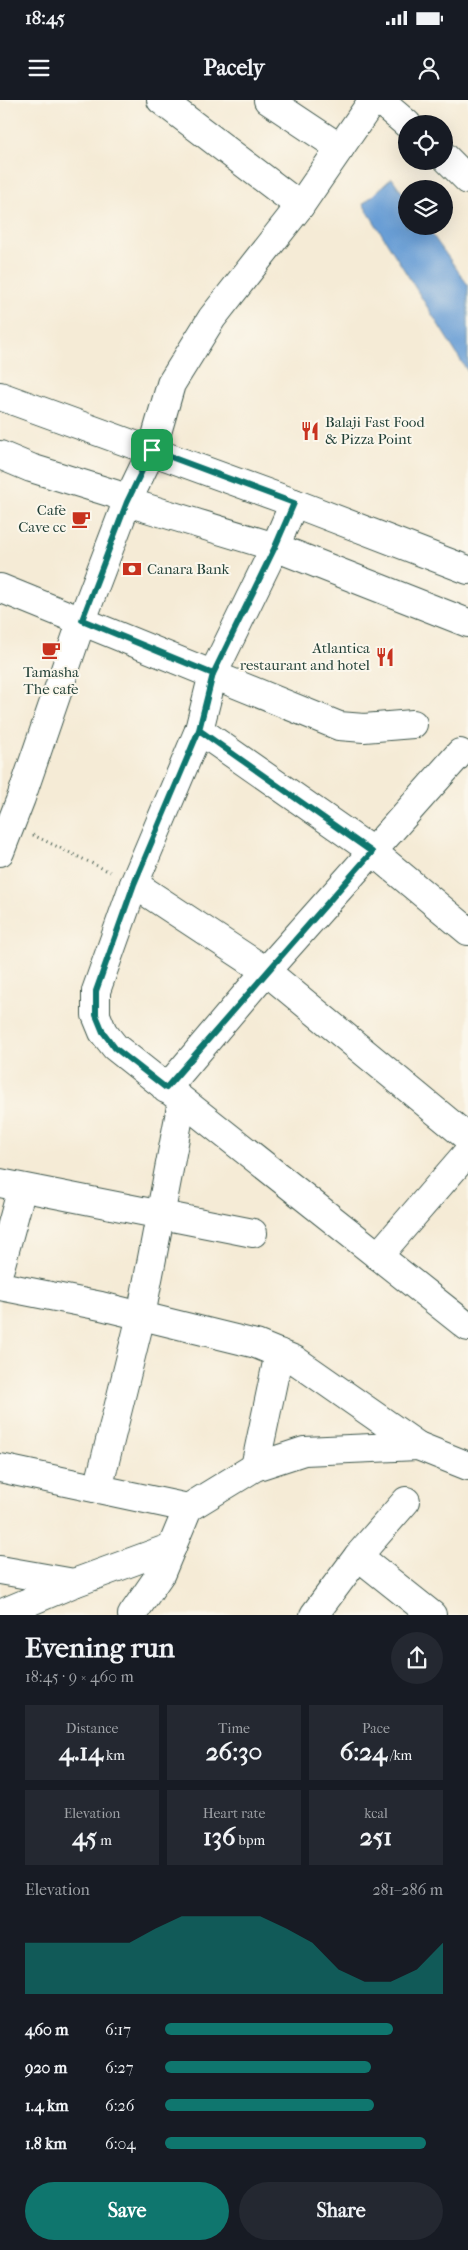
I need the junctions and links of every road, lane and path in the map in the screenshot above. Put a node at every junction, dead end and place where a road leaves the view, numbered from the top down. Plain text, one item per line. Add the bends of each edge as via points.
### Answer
1 (161, 100) edge
2 (268, 100) edge
3 (373, 100) edge
4 (379, 100) edge
5 (398, 117) edge
6 (336, 153) junction
7 (453, 165) edge
8 (468, 180) edge
9 (304, 199) junction
10 (0, 396) edge
11 (152, 450) junction
12 (0, 456) edge
13 (127, 502) junction
14 (294, 503) junction
15 (275, 547) junction
16 (468, 570) edge
17 (0, 588) edge
18 (82, 620) junction
19 (468, 623) edge
20 (213, 674) junction
21 (414, 724) dead end
22 (199, 730) junction
23 (460, 753) dead end
24 (10, 794) edge
25 (10, 824) junction
26 (0, 852) edge
27 (372, 852) junction
28 (134, 884) junction
29 (468, 931) edge
30 (266, 971) junction
31 (174, 1095) junction
32 (468, 1138) edge
33 (468, 1152) edge
34 (11, 1186) edge
35 (162, 1215) junction
36 (253, 1233) dead end
37 (378, 1256) junction
38 (0, 1268) edge
39 (0, 1286) edge
40 (141, 1316) junction
41 (468, 1327) edge
42 (279, 1353) junction
43 (418, 1446) junction
44 (468, 1466) edge
45 (0, 1468) edge
46 (255, 1468) junction
47 (98, 1489) junction
48 (406, 1502) dead end
49 (188, 1508) junction
50 (172, 1547) junction
51 (358, 1556) junction
52 (0, 1570) edge
53 (74, 1583) junction
54 (0, 1614) edge
55 (132, 1615) edge
56 (314, 1615) edge
57 (432, 1615) edge

1 - 9 street
2 - 6 street
3 - 6 street
4 - 5 street
6 - 9 street
7 - 8 street
9 - 11 street via 212,318 171,384
10 - 11 street
11 - 13 street
11 - 14 street
12 - 13 street via 115,494
13 - 15 street
13 - 18 street
14 - 15 street
14 - 16 street
15 - 19 street
15 - 20 street
17 - 18 street
18 - 20 street
18 - 24 street
20 - 21 street via 339,726 364,728
20 - 22 street
22 - 27 street
22 - 28 street
23 - 27 street
24 - 25 street
25 - 26 street
25 - 28 path
27 - 29 street
27 - 30 street
28 - 30 street
28 - 31 street via 96,991 96,1015 115,1048
30 - 31 street
30 - 32 street
31 - 35 street
31 - 37 street
33 - 37 street
34 - 35 street
34 - 38 street
35 - 36 street
35 - 40 street
37 - 41 street
39 - 40 street
40 - 42 street via 256,1344
40 - 47 street
42 - 43 street via 295,1360
42 - 46 street
43 - 44 street
43 - 46 street via 304,1451
45 - 47 street
46 - 49 street
47 - 49 street
48 - 51 street
49 - 50 street
50 - 53 street
50 - 55 street via 161,1573
51 - 56 street
51 - 57 street
52 - 53 street
53 - 54 street

